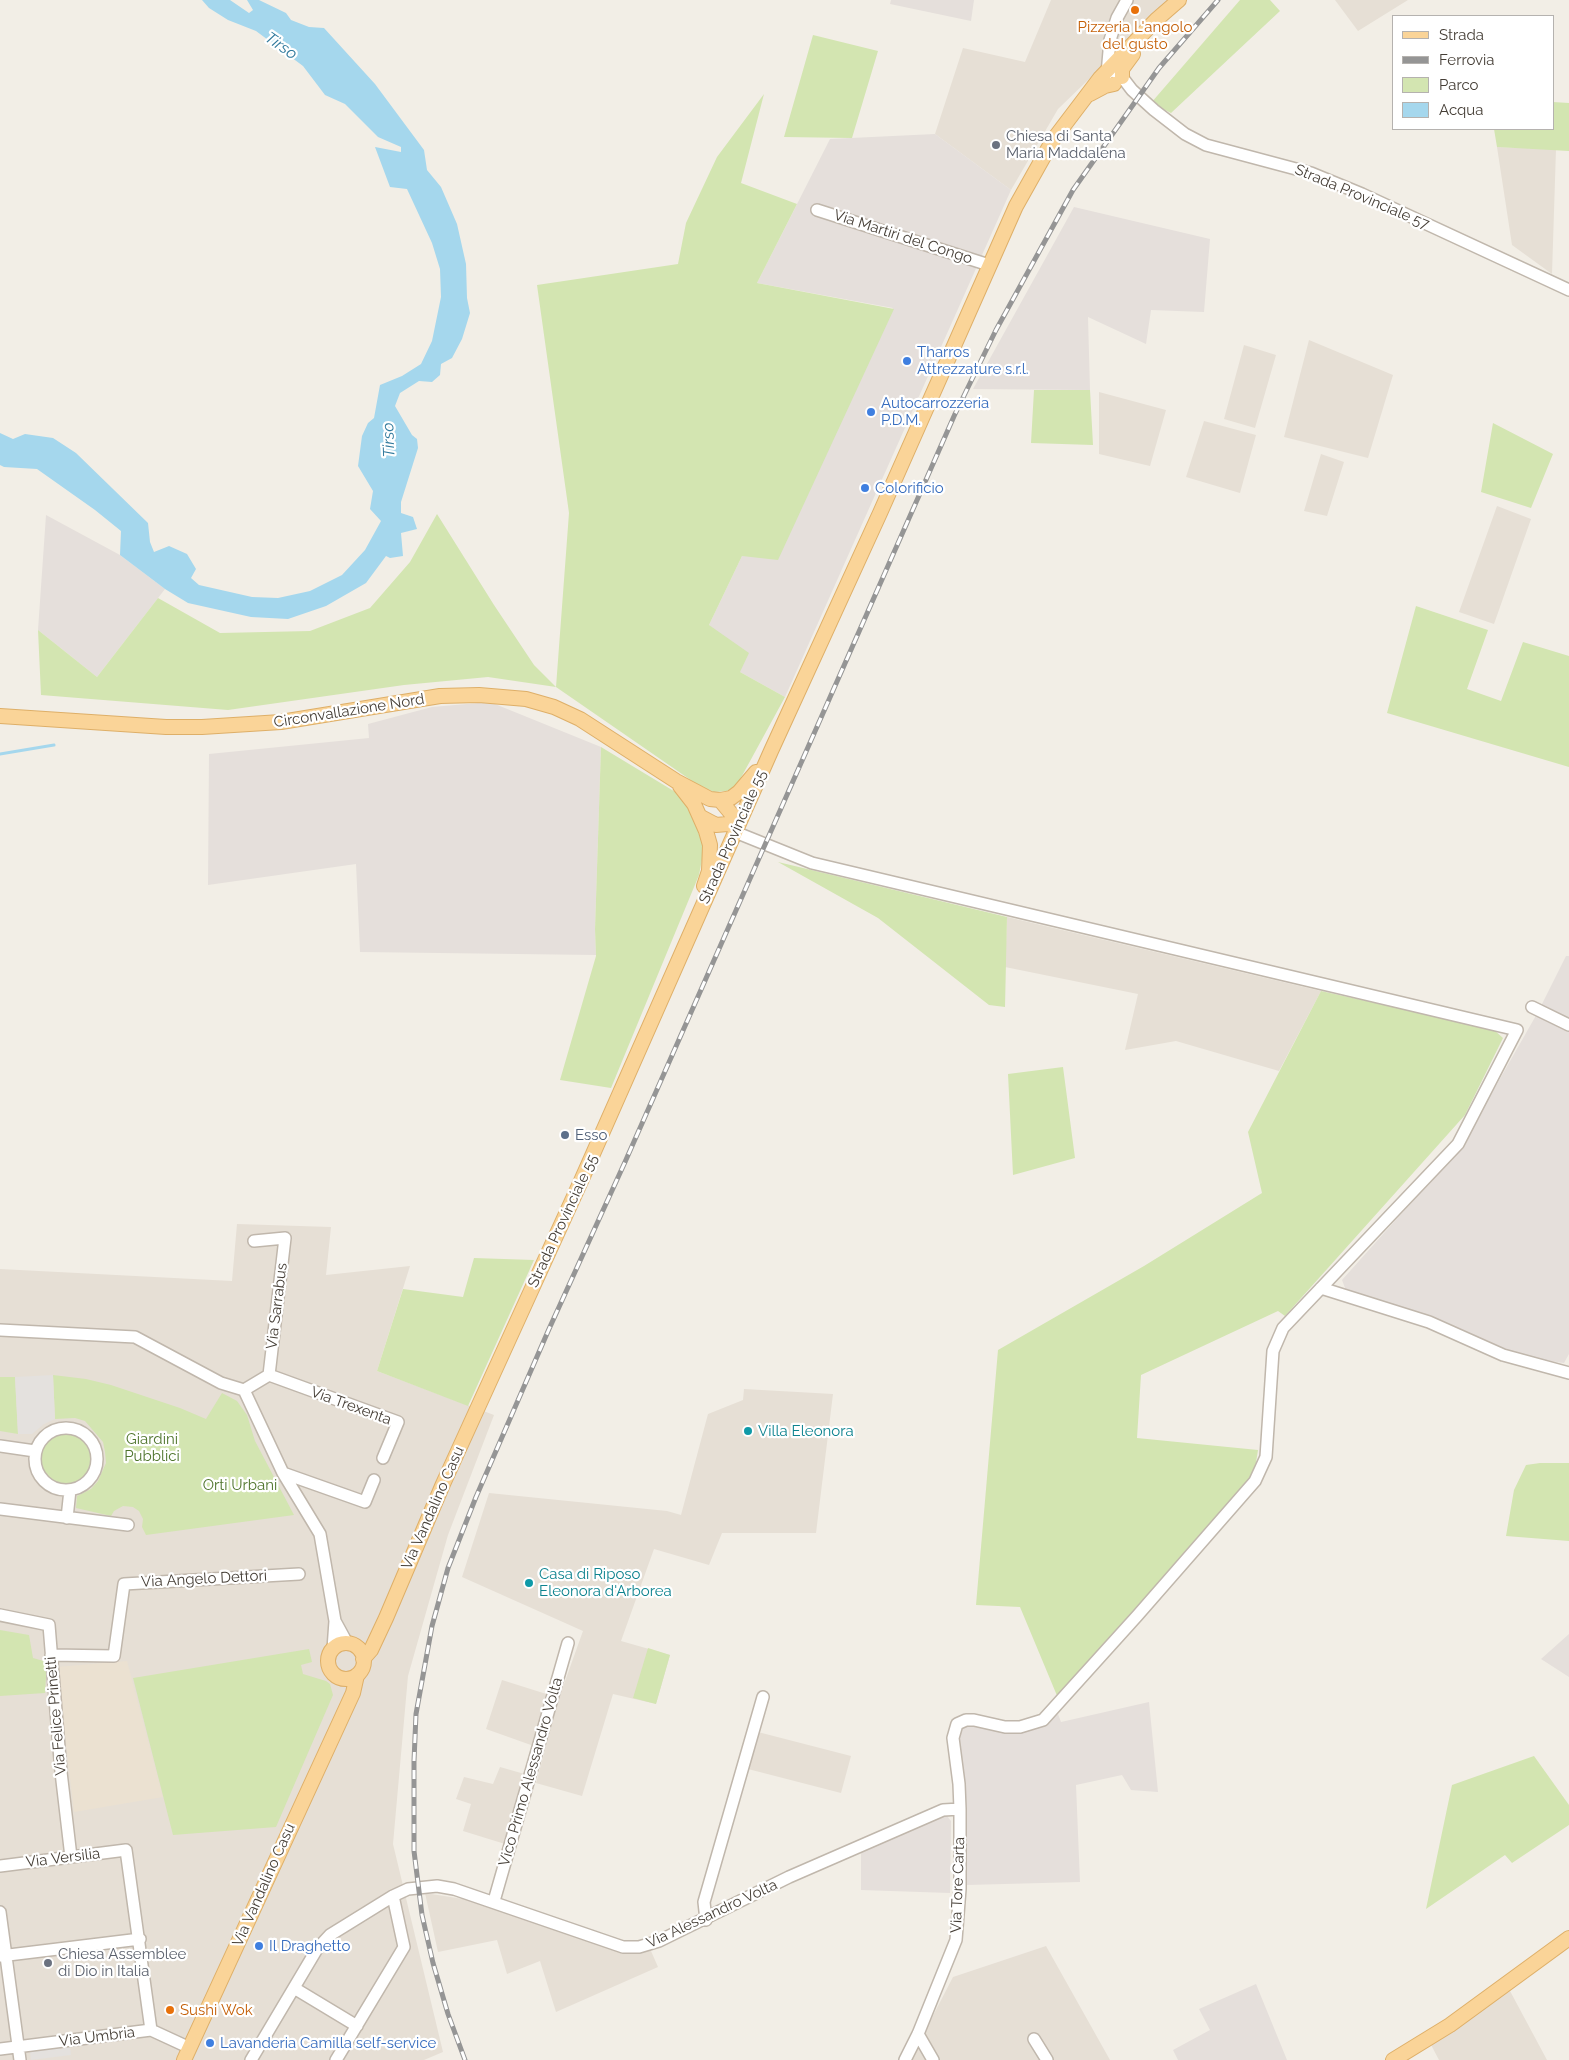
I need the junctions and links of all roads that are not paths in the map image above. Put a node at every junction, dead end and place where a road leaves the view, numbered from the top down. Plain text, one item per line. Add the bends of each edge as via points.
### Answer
1 (1127, 0) edge
2 (1179, 0) edge
3 (1156, 20) junction
4 (1106, 71) junction
5 (1118, 81) junction
6 (1086, 97) junction
7 (817, 210) dead end
8 (989, 265) junction
9 (1569, 290) edge
10 (0, 716) edge
11 (771, 751) junction
12 (676, 781) junction
13 (720, 800) junction
14 (701, 817) junction
15 (737, 827) junction
16 (694, 928) junction
17 (1532, 1007) dead end
18 (1569, 1025) edge
19 (254, 1241) dead end
20 (1321, 1288) junction
21 (0, 1330) edge
22 (1569, 1373) edge
23 (269, 1375) junction
24 (244, 1390) junction
25 (476, 1409) joint
26 (0, 1446) edge
27 (35, 1451) junction
28 (383, 1458) dead end
29 (283, 1473) junction
30 (374, 1480) dead end
31 (70, 1490) junction
32 (0, 1509) edge
33 (67, 1518) junction
34 (128, 1525) dead end
35 (299, 1574) dead end
36 (0, 1615) edge
37 (335, 1621) junction
38 (568, 1643) dead end
39 (333, 1649) junction
40 (356, 1650) junction
41 (51, 1655) junction
42 (357, 1675) junction
43 (337, 1676) junction
44 (763, 1697) dead end
45 (344, 1709) junction
46 (960, 1809) junction
47 (71, 1857) junction
48 (0, 1866) edge
49 (396, 1894) junction
50 (494, 1901) junction
51 (0, 1912) edge
52 (706, 1920) junction
53 (1569, 1938) edge
54 (140, 1939) junction
55 (3, 1955) edge
56 (294, 1988) junction
57 (357, 2026) junction
58 (151, 2030) junction
59 (918, 2034) junction
60 (1034, 2039) dead end
61 (18, 2047) junction
62 (0, 2049) edge
63 (187, 2057) edge
64 (20, 2060) edge
65 (251, 2060) edge
66 (336, 2060) edge
67 (905, 2060) edge
68 (933, 2060) edge
69 (1047, 2060) edge
70 (1393, 2060) edge

1 - 4 street via 1110,40
2 - 3 main road
3 - 4 main road, Strada Provinciale 55
3 - 5 main road via 1142,44 1126,62
4 - 5 street via 1108,78
4 - 6 main road, Strada Provinciale 55
5 - 6 main road
5 - 9 street, Strada Provinciale 57 via 1185,134 1206,145 1311,173
6 - 8 main road, Strada Provinciale 55 via 1053,140 1028,181
7 - 8 street, Via Martiri del Congo
8 - 11 main road, Strada Provinciale 55
10 - 12 main road, Circonvallazione Nord via 202,727 281,722 440,696 502,696 554,707 580,719
11 - 13 main road via 745,787 731,798
11 - 15 main road, Strada Provinciale 55
12 - 13 main road, Circonvallazione Nord via 710,799
12 - 14 main road, Circonvallazione Nord
13 - 15 main road
14 - 15 main road via 716,825
14 - 16 main road, Circonvallazione Nord via 710,845 710,857
15 - 16 main road, Strada Provinciale 55
15 - 20 street via 812,863 1517,1030 1458,1144
16 - 25 main road, Strada Provinciale 55
17 - 18 street
19 - 23 street, Via Sarrabus via 284,1238
20 - 22 street via 1429,1322 1503,1355
20 - 46 street, Via Tore Carta via 1283,1328 1273,1351 1266,1456 1255,1481 1043,1720 1020,1727 966,1720 957,1724 954,1731
21 - 24 street via 135,1337 222,1383
23 - 24 street
23 - 28 street, Via Trexenta via 398,1422
24 - 29 street
25 - 40 main road, Via Vandalino Casu via 378,1634
26 - 27 street
27 - 31 street via 37,1473 44,1482 56,1489
27 - 31 street via 41,1438 51,1430 75,1428 86,1434 96,1450 96,1468 90,1479
29 - 30 street via 365,1502
29 - 37 street via 320,1534
31 - 33 street
32 - 33 street
33 - 34 street
35 - 41 street, Via Angelo Dettori via 124,1584 114,1656
36 - 41 street, Via Felice Prinetti via 49,1625
37 - 39 street
37 - 40 street
38 - 50 street, Vico Primo Alessandro Volta
39 - 40 main road via 341,1644
39 - 43 main road via 328,1661 331,1671
40 - 42 main road via 361,1671
41 - 47 street, Via Felice Prinetti
42 - 43 main road via 345,1679
42 - 45 main road, Via Vandalino Casu via 353,1693
43 - 45 main road via 344,1690
44 - 52 street via 704,1902
45 - 63 main road, Via Vandalino Casu
46 - 52 street, Via Alessandro Volta via 943,1810 789,1877
46 - 59 street, Via Tore Carta via 956,1940
47 - 48 street, Via Versilia
47 - 54 street, Via Versilia via 126,1850
49 - 50 street, Via Alessandro Volta via 418,1887 437,1886
49 - 56 street, Via Alessandro Volta via 330,1935 317,1948
49 - 57 street via 404,1947
50 - 52 street, Via Alessandro Volta via 623,1946 639,1948
51 - 55 street
53 - 70 main road via 1450,2025
54 - 55 street
54 - 58 street
55 - 61 street
56 - 57 street
56 - 65 street, Via Alessandro Volta
57 - 66 street
58 - 61 street, Via Umbria
58 - 63 street, Via Umbria
59 - 67 street, Via Tore Carta
59 - 68 street
60 - 69 street
61 - 62 street, Via Umbria
61 - 64 street

